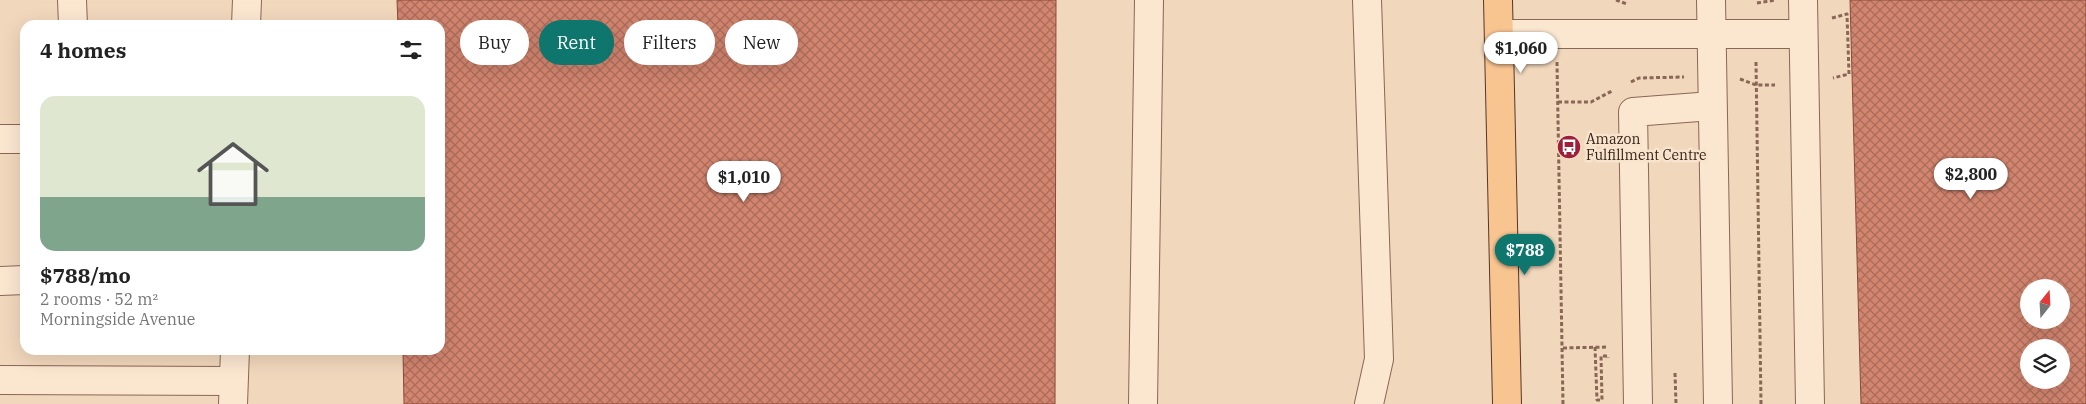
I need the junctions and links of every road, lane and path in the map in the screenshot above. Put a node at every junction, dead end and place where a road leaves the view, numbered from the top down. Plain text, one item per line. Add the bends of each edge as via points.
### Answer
1 (72, 0) edge
2 (247, 0) edge
3 (1149, 0) edge
4 (1367, 0) edge
5 (1498, 0) edge
6 (1711, 0) edge
7 (1755, 0) edge
8 (1803, 0) edge
9 (1830, 9) dead end
10 (72, 20) edge
11 (246, 20) edge
12 (1556, 33) junction
13 (1499, 34) junction
14 (1711, 34) junction
15 (1756, 34) junction
16 (1804, 34) junction
17 (1804, 86) junction
18 (1712, 106) junction
19 (0, 139) edge
20 (20, 139) edge
21 (0, 280) edge
22 (20, 280) edge
23 (1608, 346) dead end
24 (1595, 347) junction
25 (1564, 348) junction
26 (235, 355) edge
27 (1608, 364) dead end
28 (1675, 373) dead end
29 (0, 380) edge
30 (233, 393) edge
31 (1143, 404) edge
32 (1369, 404) edge
33 (1507, 404) edge
34 (1563, 404) edge
35 (1638, 404) edge
36 (1676, 404) edge
37 (1718, 404) edge
38 (1760, 404) edge
39 (1810, 404) edge

1 - 10 lane
2 - 11 lane
3 - 31 lane
4 - 32 lane via 1379,359
5 - 13 main road
6 - 14 lane
7 - 15 path
8 - 16 lane
9 - 17 path via 1830,18 1847,14 1849,74 1826,80 1826,85
12 - 13 lane
12 - 14 lane
12 - 25 path
13 - 33 main road
14 - 15 lane
14 - 18 lane
15 - 16 lane
15 - 38 path
16 - 17 lane
17 - 39 lane
18 - 35 lane via 1633,112
18 - 37 lane
19 - 20 lane
21 - 22 lane
23 - 24 path
24 - 25 path
24 - 27 path via 1596,400 1602,400 1601,356 1608,356
25 - 34 path
26 - 30 lane
28 - 36 path
29 - 30 lane

